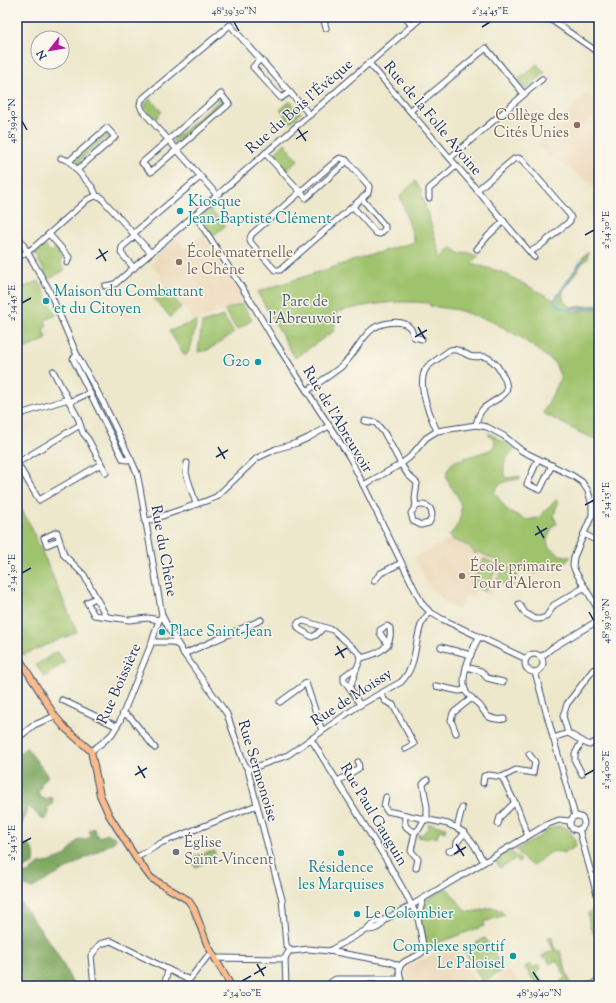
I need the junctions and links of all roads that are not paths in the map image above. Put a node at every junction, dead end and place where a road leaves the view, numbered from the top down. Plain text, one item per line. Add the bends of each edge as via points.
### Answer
1 (323, 17) edge
2 (404, 17) edge
3 (422, 17) edge
4 (547, 17) edge
5 (412, 26) junction
6 (326, 28) dead end
7 (599, 53) edge
8 (260, 59) junction
9 (369, 63) junction
10 (542, 79) dead end
11 (290, 92) junction
12 (524, 94) junction
13 (410, 111) junction
14 (310, 115) junction
15 (168, 140) junction
16 (176, 150) junction
17 (265, 153) junction
18 (61, 158) dead end
19 (450, 158) junction
20 (346, 160) junction
21 (69, 161) junction
22 (456, 166) junction
23 (77, 170) junction
24 (200, 177) junction
25 (477, 190) junction
26 (300, 192) junction
27 (217, 195) junction
28 (96, 196) junction
29 (429, 198) dead end
30 (362, 199) junction
31 (353, 207) junction
32 (195, 215) junction
33 (504, 221) junction
34 (17, 234) edge
35 (49, 234) junction
36 (134, 235) junction
37 (476, 249) dead end
38 (27, 252) junction
39 (530, 252) junction
40 (151, 253) junction
41 (534, 257) dead end
42 (17, 258) edge
43 (67, 263) dead end
44 (134, 268) junction
45 (105, 286) dead end
46 (422, 339) dead end
47 (77, 355) junction
48 (52, 370) dead end
49 (307, 391) junction
50 (90, 393) junction
51 (68, 400) junction
52 (17, 416) edge
53 (365, 421) dead end
54 (476, 424) junction
55 (80, 425) junction
56 (329, 426) junction
57 (437, 431) junction
58 (131, 459) junction
59 (538, 459) junction
60 (17, 463) edge
61 (187, 463) dead end
62 (101, 464) junction
63 (401, 464) junction
64 (552, 465) junction
65 (106, 473) dead end
66 (363, 485) junction
67 (196, 504) junction
68 (416, 506) junction
69 (146, 522) junction
70 (584, 534) junction
71 (60, 540) dead end
72 (599, 542) edge
73 (401, 563) junction
74 (374, 581) dead end
75 (585, 587) junction
76 (96, 598) junction
77 (519, 604) dead end
78 (599, 611) edge
79 (430, 612) junction
80 (106, 616) junction
81 (160, 617) junction
82 (261, 620) dead end
83 (599, 620) edge
84 (323, 628) dead end
85 (479, 637) junction
86 (152, 642) junction
87 (178, 645) junction
88 (388, 645) dead end
89 (441, 648) dead end
90 (184, 654) junction
91 (17, 655) edge
92 (471, 655) junction
93 (541, 657) junction
94 (361, 658) junction
95 (526, 660) junction
96 (466, 667) junction
97 (599, 667) edge
98 (356, 670) junction
99 (535, 672) junction
100 (503, 682) dead end
101 (436, 686) dead end
102 (350, 688) junction
103 (465, 690) junction
104 (380, 694) junction
105 (472, 698) junction
106 (62, 700) dead end
107 (280, 702) dead end
108 (360, 705) junction
109 (123, 713) junction
110 (55, 716) junction
111 (504, 719) dead end
112 (116, 726) junction
113 (322, 731) junction
114 (456, 733) dead end
115 (568, 733) junction
116 (553, 738) junction
117 (599, 738) edge
118 (17, 739) edge
119 (311, 739) junction
120 (582, 741) junction
121 (155, 748) dead end
122 (405, 749) dead end
123 (91, 751) junction
124 (529, 754) dead end
125 (358, 762) dead end
126 (248, 770) junction
127 (582, 774) dead end
128 (502, 777) junction
129 (427, 780) dead end
130 (338, 781) junction
131 (483, 783) dead end
132 (386, 797) dead end
133 (515, 802) junction
134 (257, 806) junction
135 (462, 808) dead end
136 (405, 815) junction
137 (575, 816) junction
138 (425, 820) junction
139 (570, 821) junction
140 (498, 824) dead end
141 (457, 828) junction
142 (579, 829) junction
143 (415, 832) junction
144 (465, 833) junction
145 (528, 836) junction
146 (450, 851) dead end
147 (136, 858) junction
148 (484, 862) junction
149 (416, 868) dead end
150 (422, 899) junction
151 (599, 902) edge
152 (412, 905) junction
153 (418, 918) junction
154 (290, 950) junction
155 (329, 951) junction
156 (214, 956) junction
157 (285, 959) junction
158 (400, 966) junction
159 (168, 970) junction
160 (400, 979) junction
161 (599, 980) edge
162 (94, 986) edge
163 (164, 986) edge
164 (231, 986) edge
165 (286, 986) edge
166 (330, 986) edge
167 (402, 986) edge
168 (589, 986) edge

1 - 6 street
2 - 5 street
3 - 5 street, Rue du Bois l'Évêque
4 - 7 street
5 - 9 street, Rue du Bois l'Évêque
8 - 11 street
8 - 11 street via 253,67 281,98
8 - 15 street via 230,25 141,100 142,110
9 - 13 street, Rue de la Folle Avoine
9 - 14 street, Rue du Bois l'Évêque
10 - 12 street
11 - 14 street
12 - 13 street via 486,48
12 - 19 street
13 - 19 street, Rue de la Folle Avoine
14 - 17 street, Rue du Bois l'Évêque
15 - 16 street
15 - 16 street via 142,163 151,172
15 - 16 street via 221,94 229,104
16 - 24 street
17 - 26 street
17 - 27 street, Rue du Bois l'Évêque
18 - 21 street
19 - 22 street, Rue de la Folle Avoine
20 - 26 street via 337,160
20 - 26 street via 306,198
20 - 30 street via 369,186 368,193
21 - 23 street
21 - 23 street via 107,128 115,137
22 - 25 street, Rue de la Folle Avoine
22 - 29 street via 429,189
23 - 28 street via 92,187
24 - 27 street
24 - 36 street
25 - 33 street, Rue de la Folle Avoine
25 - 39 street, Rue de la Folle Avoine via 518,158 569,214 570,221
26 - 31 street via 250,236 250,243 275,270 280,270
27 - 32 street, Rue du Bois l'Évêque
28 - 35 street via 88,199
28 - 36 street via 104,201
30 - 31 street
30 - 31 street via 385,226 380,234 376,233
32 - 40 street, Rue du Bois l'Évêque
32 - 49 street, Rue de l'Abreuvoir
33 - 37 street
33 - 39 street, Rue de la Folle Avoine
34 - 38 street, Rue du Chêne
35 - 38 street
35 - 43 street via 69,257
36 - 40 street
36 - 44 street via 122,247 121,253
38 - 42 street
38 - 47 street, Rue du Chêne via 48,288
39 - 41 street, Rue de la Folle Avoine
40 - 44 street, Rue du Bois l'Évêque
44 - 45 street, Rue du Bois l'Évêque via 115,284
46 - 49 street via 414,337 410,328 404,324 394,322 378,326 369,332 342,366
47 - 50 street, Rue du Chêne via 72,359
47 - 58 street, Rue du Chêne
48 - 51 street
49 - 56 street, Rue de l'Abreuvoir
50 - 51 street
50 - 58 street, Rue du Chêne via 123,459
51 - 52 street
51 - 55 street
53 - 63 street via 376,423
54 - 57 street
54 - 57 street via 483,409 506,392 506,381 490,359 473,357 453,349 428,366 423,376 425,401
54 - 59 street via 504,436 522,451
55 - 60 street
55 - 62 street
56 - 66 street, Rue de l'Abreuvoir via 350,458
56 - 67 street via 297,443 257,458 216,497
57 - 63 street via 426,438
58 - 69 street, Rue du Chêne via 139,480
59 - 64 street
59 - 64 street via 526,484 540,490
60 - 62 street via 39,500
61 - 67 street via 186,473
62 - 65 street
63 - 66 street
63 - 68 street via 417,484
64 - 70 street via 577,478 588,491 592,515
66 - 73 street, Rue de l'Abreuvoir
67 - 69 street
68 - 68 street via 411,513 413,521 421,525 429,523 432,511 422,504
69 - 81 street, Rue du Chêne
70 - 72 street
70 - 75 street via 573,563
71 - 76 street via 64,554 84,576
73 - 74 street via 381,573
73 - 79 street, Rue de l'Abreuvoir via 423,605
75 - 77 street via 554,605 546,616 540,619 525,613
75 - 78 street
76 - 80 street
76 - 80 street via 88,602 94,615
79 - 85 street, Rue de l'Abreuvoir
79 - 104 street, Rue de Moissy via 421,626 411,669 401,682
80 - 81 street via 129,620
81 - 86 street, Rue Boissière
81 - 87 street, Rue du Chêne
82 - 90 street
83 - 93 street
84 - 94 street via 333,630 360,654
85 - 92 street
85 - 95 street, Rue de l'Abreuvoir
86 - 87 street, Rue Boissière via 172,642
86 - 109 street, Rue Boissière
87 - 90 street, Rue Sermonoise
88 - 94 street via 372,655
89 - 92 street
90 - 126 street, Rue Sermonoise via 227,714 242,761
91 - 110 main road
92 - 96 street
93 - 95 street via 533,654
93 - 99 street via 542,668
94 - 98 street
95 - 99 street via 527,668
96 - 100 street via 481,672 487,678
96 - 103 street via 463,681
97 - 115 street via 593,670 567,704 563,716
98 - 102 street
98 - 102 street via 344,676 344,681
99 - 116 street
101 - 103 street
102 - 108 street
103 - 105 street
104 - 108 street, Rue de Moissy
104 - 122 street via 385,701 393,705 414,744
105 - 111 street via 489,716
105 - 114 street via 453,713 451,720
106 - 112 street
107 - 113 street via 306,683
108 - 113 street, Rue de Moissy
109 - 112 street, Rue Boissière
109 - 121 street via 131,718
110 - 118 street via 34,725
110 - 123 main road
112 - 123 street, Rue Boissière via 112,734
113 - 119 street, Rue de Moissy
115 - 116 street
115 - 120 street
116 - 137 street
117 - 120 street via 589,745
119 - 126 street, Rue de Moissy via 288,755
119 - 130 street, Rue Paul Gauguin
120 - 127 street via 575,754 575,761
123 - 147 main road via 100,795 109,815
124 - 128 street via 535,762 533,773 516,770
125 - 130 street via 359,768
126 - 134 street, Rue Sermonoise
128 - 131 street via 488,774 484,776
128 - 133 street
129 - 138 street via 423,784 427,807
130 - 152 street, Rue Paul Gauguin
132 - 136 street via 384,806 387,811
133 - 140 street via 500,817
133 - 145 street
134 - 147 street via 161,843
134 - 154 street, Rue Sermonoise via 282,899 286,945
135 - 141 street
136 - 138 street
136 - 143 street via 404,823 407,829
137 - 139 street
137 - 142 street via 581,817 584,823
138 - 141 street
138 - 143 street
139 - 142 street via 573,828
139 - 145 street via 559,820
141 - 144 street
142 - 151 street
143 - 149 street via 411,851 418,859
144 - 146 street via 456,849
144 - 148 street
145 - 148 street
147 - 156 main road via 151,878 188,900 194,908
148 - 150 street
150 - 152 street
150 - 153 street
152 - 153 street, Rue Paul Gauguin
152 - 155 street via 384,920 379,920
153 - 158 street via 424,950 421,955 406,960
154 - 155 street
154 - 157 street
155 - 158 street
156 - 157 street
156 - 159 street via 207,957 189,980
156 - 164 main road
157 - 165 street
158 - 160 street
159 - 162 street via 112,941 100,944 91,956
159 - 163 street
160 - 166 street via 336,979
160 - 167 street
161 - 168 street

